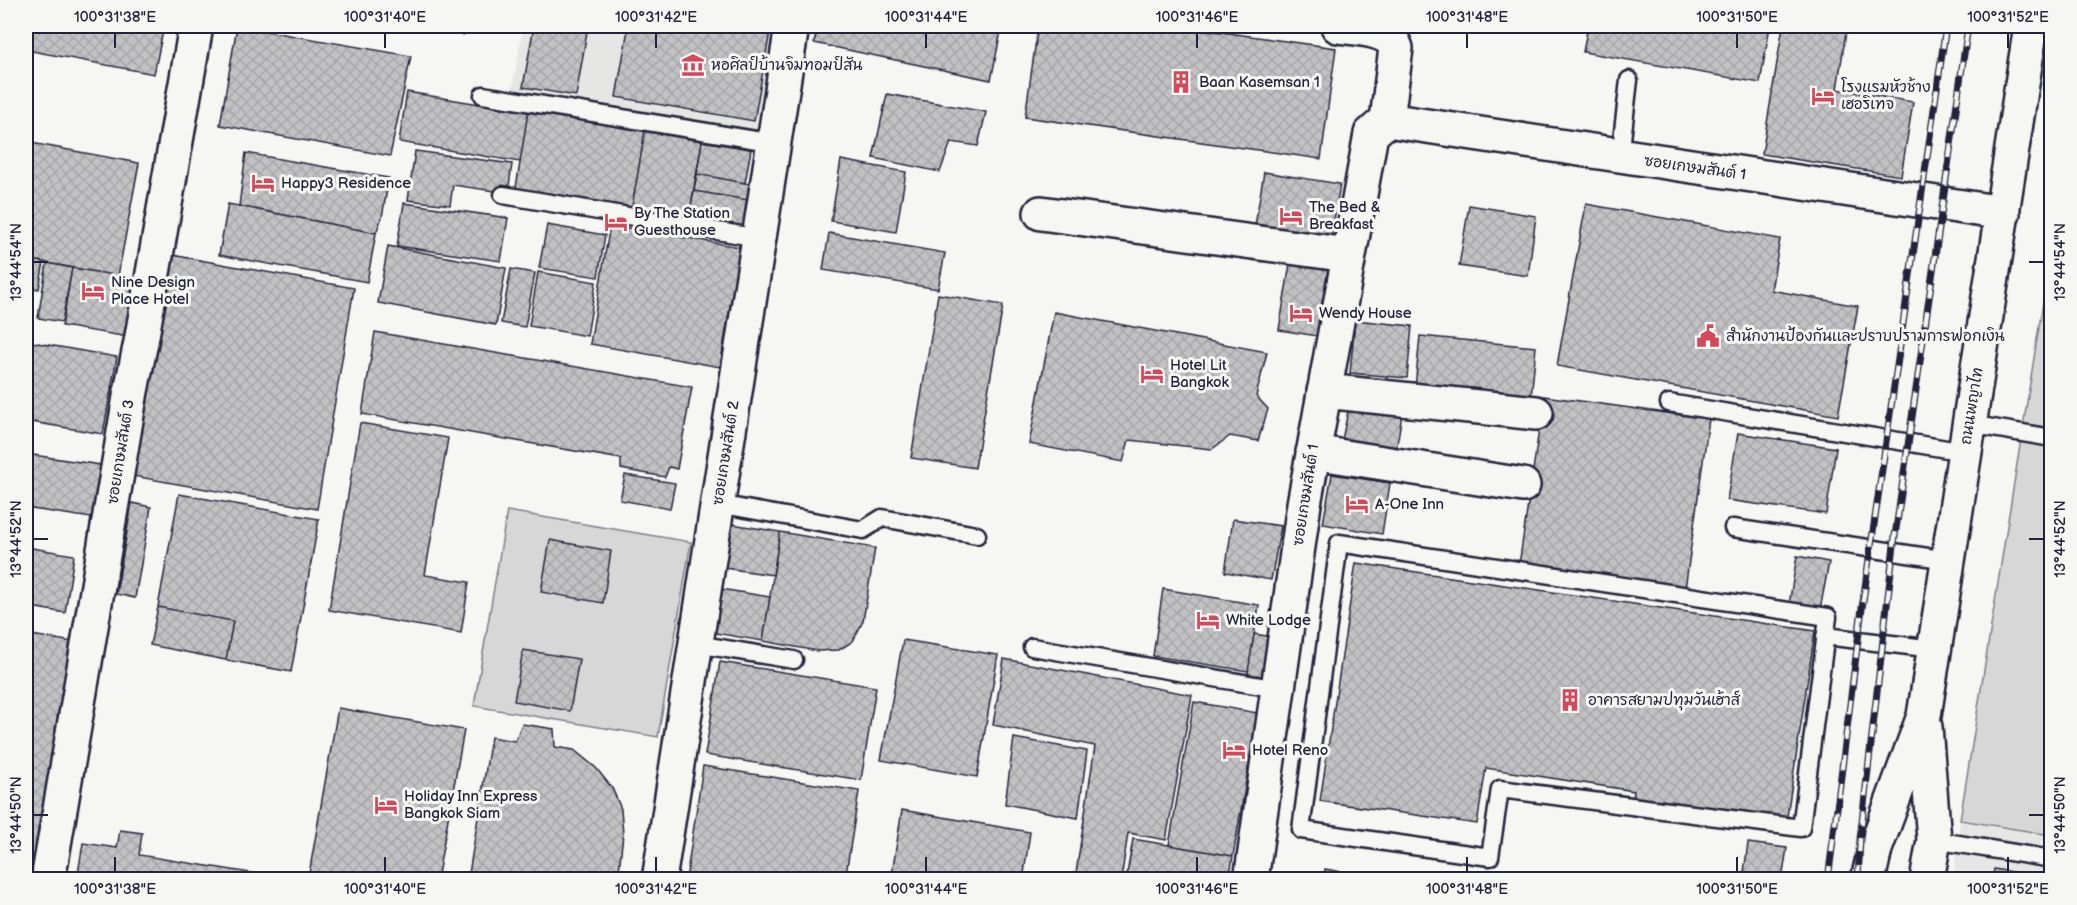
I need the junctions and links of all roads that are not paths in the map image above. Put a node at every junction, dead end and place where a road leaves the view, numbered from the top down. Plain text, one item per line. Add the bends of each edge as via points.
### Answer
1 (196, 26) edge
2 (792, 26) edge
3 (1338, 26) edge
4 (2031, 26) edge
5 (1629, 80) dead end
6 (483, 95) dead end
7 (1387, 120) junction
8 (774, 143) junction
9 (1620, 156) junction
10 (503, 195) dead end
11 (1041, 213) dead end
12 (2003, 213) junction
13 (759, 238) junction
14 (1348, 255) junction
15 (1324, 391) junction
16 (1669, 404) dead end
17 (1536, 413) dead end
18 (1967, 438) junction
19 (2052, 438) edge
20 (1313, 452) junction
21 (1522, 485) dead end
22 (718, 504) junction
23 (1733, 528) dead end
24 (977, 535) dead end
25 (1948, 560) junction
26 (1825, 636) junction
27 (696, 644) junction
28 (1032, 647) dead end
29 (1934, 650) junction
30 (794, 660) dead end
31 (1279, 689) junction
32 (1924, 716) junction
33 (1934, 840) junction
34 (2052, 859) edge
35 (48, 879) edge
36 (659, 879) edge
37 (1251, 879) edge
38 (1869, 879) edge
39 (1927, 879) edge

1 - 35 street, ซอยเกษมสันต์ 3
2 - 8 street, ซอยเกษมสันต์ 2
3 - 7 street via 1383,34 1395,43
4 - 12 street, ถนนพญาไท
5 - 9 lane
6 - 8 lane via 502,103
7 - 9 street, ซอยเกษมสันต์ 1
7 - 14 street, ซอยเกษมสันต์ 1 via 1371,134
8 - 13 street, ซอยเกษมสันต์ 2
9 - 12 street, ซอยเกษมสันต์ 1
10 - 13 lane
11 - 14 street
12 - 18 street, ถนนพญาไท
13 - 22 street, ซอยเกษมสันต์ 2
14 - 15 street, ซอยเกษมสันต์ 1
15 - 17 street
15 - 20 street, ซอยเกษมสันต์ 1
16 - 18 lane
18 - 19 lane
18 - 25 street, ถนนพญาไท
20 - 21 street
20 - 31 street, ซอยเกษมสันต์ 1
22 - 24 lane via 862,530 882,519
22 - 27 street, ซอยเกษมสันต์ 2
23 - 25 lane
25 - 29 street, ถนนพญาไท
26 - 26 lane via 1801,828 1500,789 1490,857 1301,830 1339,543 1828,617
26 - 29 lane
27 - 30 lane
27 - 36 street, ซอยเกษมสันต์ 2
28 - 31 lane
29 - 32 street, ถนนพญาไท
31 - 37 street, ซอยเกษมสันต์ 1
32 - 33 street, ถนนพญาไท
32 - 38 street, ถนนพญาไท via 1875,849
33 - 34 lane
33 - 39 street, ถนนพญาไท

